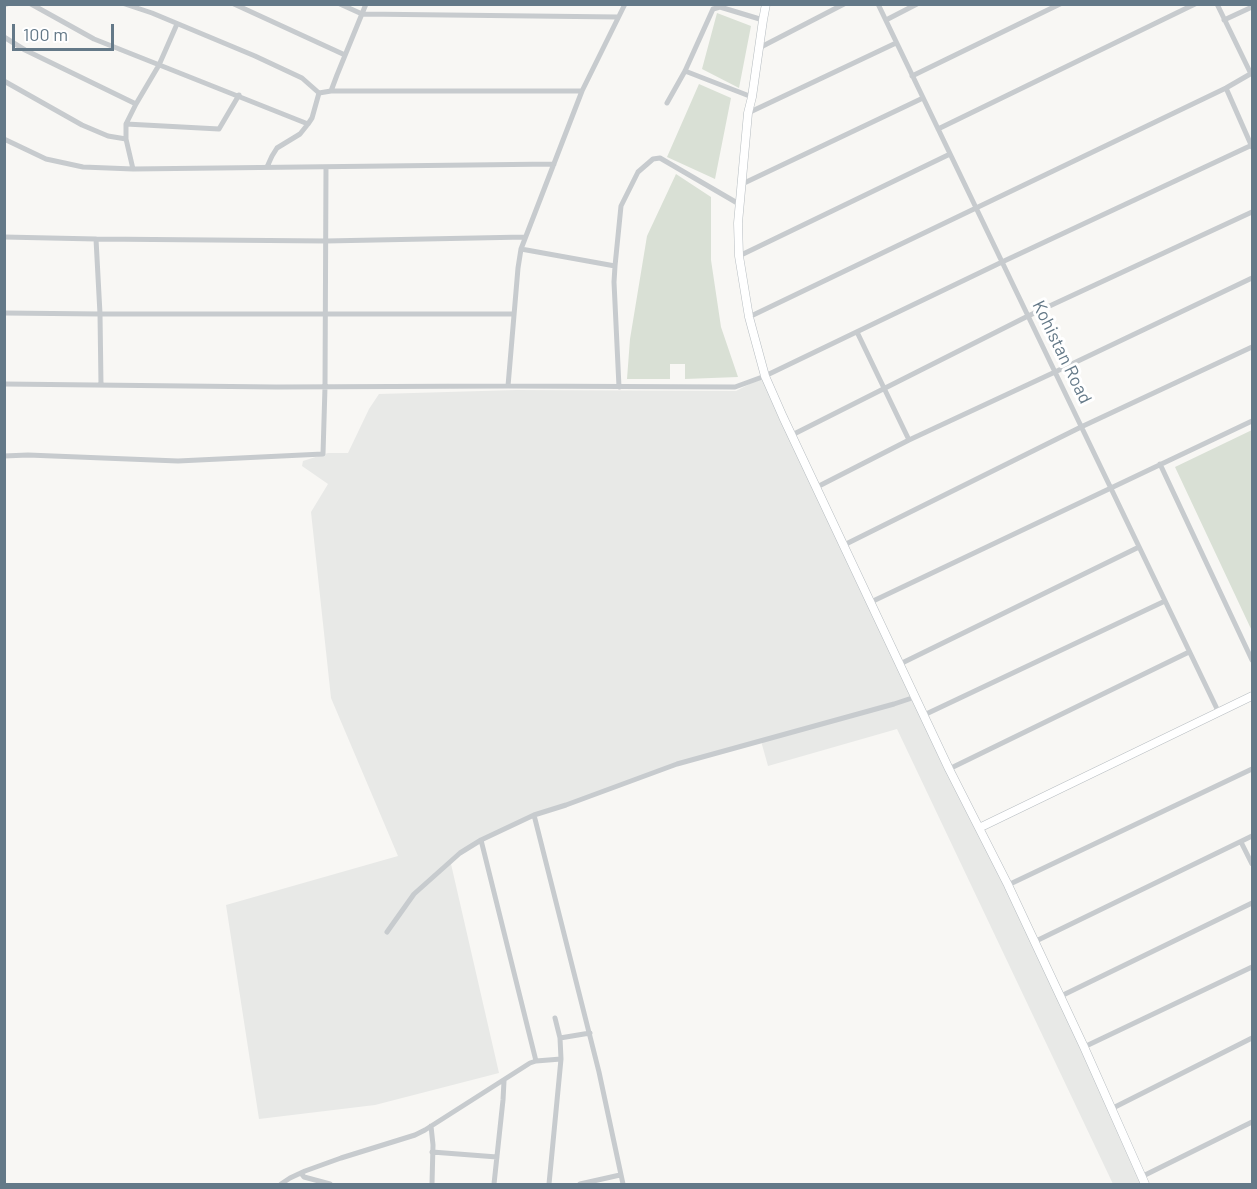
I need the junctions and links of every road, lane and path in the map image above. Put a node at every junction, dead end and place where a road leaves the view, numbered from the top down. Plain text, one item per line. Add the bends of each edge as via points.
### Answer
1 (31, 4) edge
2 (125, 4) edge
3 (234, 4) edge
4 (340, 4) edge
5 (366, 4) edge
6 (625, 4) edge
7 (766, 4) edge
8 (844, 4) edge
9 (878, 4) edge
10 (917, 4) edge
11 (1060, 4) edge
12 (1195, 4) edge
13 (1217, 4) edge
14 (1252, 7) edge
15 (362, 14) junction
16 (618, 17) junction
17 (763, 20) junction
18 (886, 20) junction
19 (1224, 20) junction
20 (177, 24) junction
21 (4, 37) edge
22 (896, 43) junction
23 (759, 48) junction
24 (345, 55) junction
25 (159, 65) junction
26 (685, 71) junction
27 (1252, 74) edge
28 (912, 76) junction
29 (4, 81) edge
30 (1226, 88) junction
31 (331, 91) junction
32 (582, 91) junction
33 (319, 93) junction
34 (239, 95) junction
35 (752, 98) junction
36 (923, 98) junction
37 (667, 103) dead end
38 (136, 104) junction
39 (748, 113) junction
40 (126, 124) junction
41 (308, 124) junction
42 (938, 129) junction
43 (4, 139) edge
44 (126, 139) junction
45 (1252, 146) edge
46 (950, 153) junction
47 (554, 164) junction
48 (267, 167) junction
49 (326, 167) junction
50 (133, 169) junction
51 (740, 185) junction
52 (739, 204) junction
53 (976, 207) junction
54 (1252, 212) edge
55 (4, 237) edge
56 (525, 237) junction
57 (96, 239) junction
58 (326, 240) junction
59 (521, 249) junction
60 (739, 256) junction
61 (1002, 262) junction
62 (615, 266) junction
63 (1252, 278) edge
64 (4, 313) edge
65 (100, 314) junction
66 (326, 314) junction
67 (514, 314) junction
68 (749, 316) junction
69 (1028, 316) junction
70 (857, 332) junction
71 (1252, 347) edge
72 (1055, 372) junction
73 (765, 376) junction
74 (4, 384) edge
75 (101, 385) junction
76 (508, 386) junction
77 (325, 387) junction
78 (619, 387) junction
79 (885, 388) junction
80 (1252, 421) edge
81 (1081, 427) junction
82 (792, 435) junction
83 (909, 440) junction
84 (4, 456) edge
85 (1160, 464) junction
86 (817, 487) junction
87 (1110, 488) junction
88 (844, 544) junction
89 (1139, 548) junction
90 (1165, 601) junction
91 (871, 602) junction
92 (1190, 652) junction
93 (1252, 660) edge
94 (900, 664) junction
95 (1252, 696) edge
96 (915, 697) junction
97 (1218, 713) junction
98 (924, 715) junction
99 (949, 769) junction
100 (1252, 769) edge
101 (534, 815) junction
102 (978, 828) junction
103 (1252, 837) edge
104 (481, 840) junction
105 (1241, 842) junction
106 (1252, 864) edge
107 (1008, 885) junction
108 (1252, 903) edge
109 (387, 932) dead end
110 (1034, 942) junction
111 (1252, 967) edge
112 (1059, 997) junction
113 (555, 1018) dead end
114 (590, 1033) junction
115 (560, 1038) junction
116 (1252, 1038) edge
117 (1084, 1047) junction
118 (561, 1059) junction
119 (536, 1061) junction
120 (504, 1081) junction
121 (1111, 1109) junction
122 (1252, 1122) edge
123 (431, 1126) junction
124 (432, 1152) junction
125 (497, 1157) junction
126 (301, 1173) junction
127 (620, 1175) junction
128 (1143, 1181) edge
129 (281, 1185) edge
130 (330, 1185) edge
131 (432, 1185) edge
132 (494, 1185) edge
133 (549, 1185) edge
134 (580, 1185) edge
135 (623, 1185) edge

1 - 25 street via 94,39
2 - 20 street
3 - 24 street
4 - 15 street
5 - 15 street
6 - 16 street
7 - 17 main road
8 - 23 street
9 - 18 street, Kohistan Road
10 - 18 street
11 - 28 street
12 - 42 street
13 - 19 street
14 - 19 street
15 - 16 street
15 - 24 street
16 - 32 street
17 - 23 main road
17 - 26 street via 720,7 713,9
18 - 22 street, Kohistan Road
19 - 27 street
20 - 25 street
20 - 33 street via 302,78
21 - 38 street
22 - 28 street, Kohistan Road
22 - 39 street
23 - 35 main road
24 - 31 street
25 - 34 street
25 - 38 street
26 - 35 street
26 - 37 street
27 - 30 street
28 - 36 street, Kohistan Road
29 - 44 street via 82,125
30 - 45 street
30 - 53 street
31 - 32 street
31 - 33 street
32 - 47 street
33 - 41 street
34 - 40 street via 219,129
34 - 41 street
35 - 39 main road
36 - 42 street, Kohistan Road
36 - 51 street
38 - 40 street
39 - 51 main road
40 - 44 street
41 - 48 street via 278,148
42 - 46 street, Kohistan Road
43 - 50 street via 46,159 83,167
44 - 50 street
45 - 61 street
46 - 53 street, Kohistan Road
46 - 60 street
47 - 49 street
47 - 56 street
48 - 49 street
48 - 50 street
49 - 58 street
51 - 52 main road
52 - 60 main road
52 - 62 street via 660,158 653,159 638,172 621,206
53 - 61 street, Kohistan Road
53 - 68 street
54 - 69 street
55 - 57 street
56 - 58 street
56 - 59 street
57 - 58 street
57 - 65 street
58 - 66 street
59 - 62 street
59 - 67 street
60 - 68 main road
61 - 69 street, Kohistan Road
61 - 70 street
62 - 78 street
63 - 72 street
64 - 65 street
65 - 66 street
65 - 75 street
66 - 67 street
66 - 77 street
67 - 76 street
68 - 73 main road
69 - 72 street, Kohistan Road
69 - 79 street
70 - 73 street
70 - 79 street
71 - 81 street
72 - 81 street, Kohistan Road
72 - 83 street
73 - 78 street via 735,387
73 - 82 main road
74 - 75 street
75 - 77 street
76 - 77 street
76 - 78 street
77 - 84 street via 323,454 178,461
79 - 82 street
79 - 83 street
80 - 85 street
81 - 87 street, Kohistan Road
81 - 88 street
82 - 86 main road
83 - 86 street
85 - 87 street
85 - 93 street
86 - 88 main road
87 - 89 street, Kohistan Road
87 - 91 street
88 - 91 main road
89 - 90 street, Kohistan Road
89 - 94 street
90 - 92 street, Kohistan Road
90 - 98 street
91 - 94 main road
92 - 97 street, Kohistan Road
92 - 99 street
94 - 96 main road
95 - 97 main road
96 - 98 main road
96 - 101 street via 677,764
97 - 102 main road
98 - 99 main road
99 - 102 main road
100 - 107 street
101 - 104 street
101 - 114 street
102 - 107 main road
103 - 105 street
104 - 109 street via 414,894
104 - 119 street
105 - 106 street
105 - 110 street
107 - 110 main road
108 - 112 street
110 - 112 main road
111 - 117 street
112 - 117 main road
113 - 115 street
114 - 115 street
114 - 127 street
115 - 118 street
116 - 121 street
117 - 121 main road
118 - 119 street
118 - 133 street
119 - 120 street
120 - 123 street
120 - 125 street
121 - 128 main road
122 - 128 street
123 - 124 street
123 - 126 street via 415,1135
124 - 125 street
124 - 131 street
125 - 132 street
126 - 129 street
126 - 130 street
127 - 134 street
127 - 135 street

